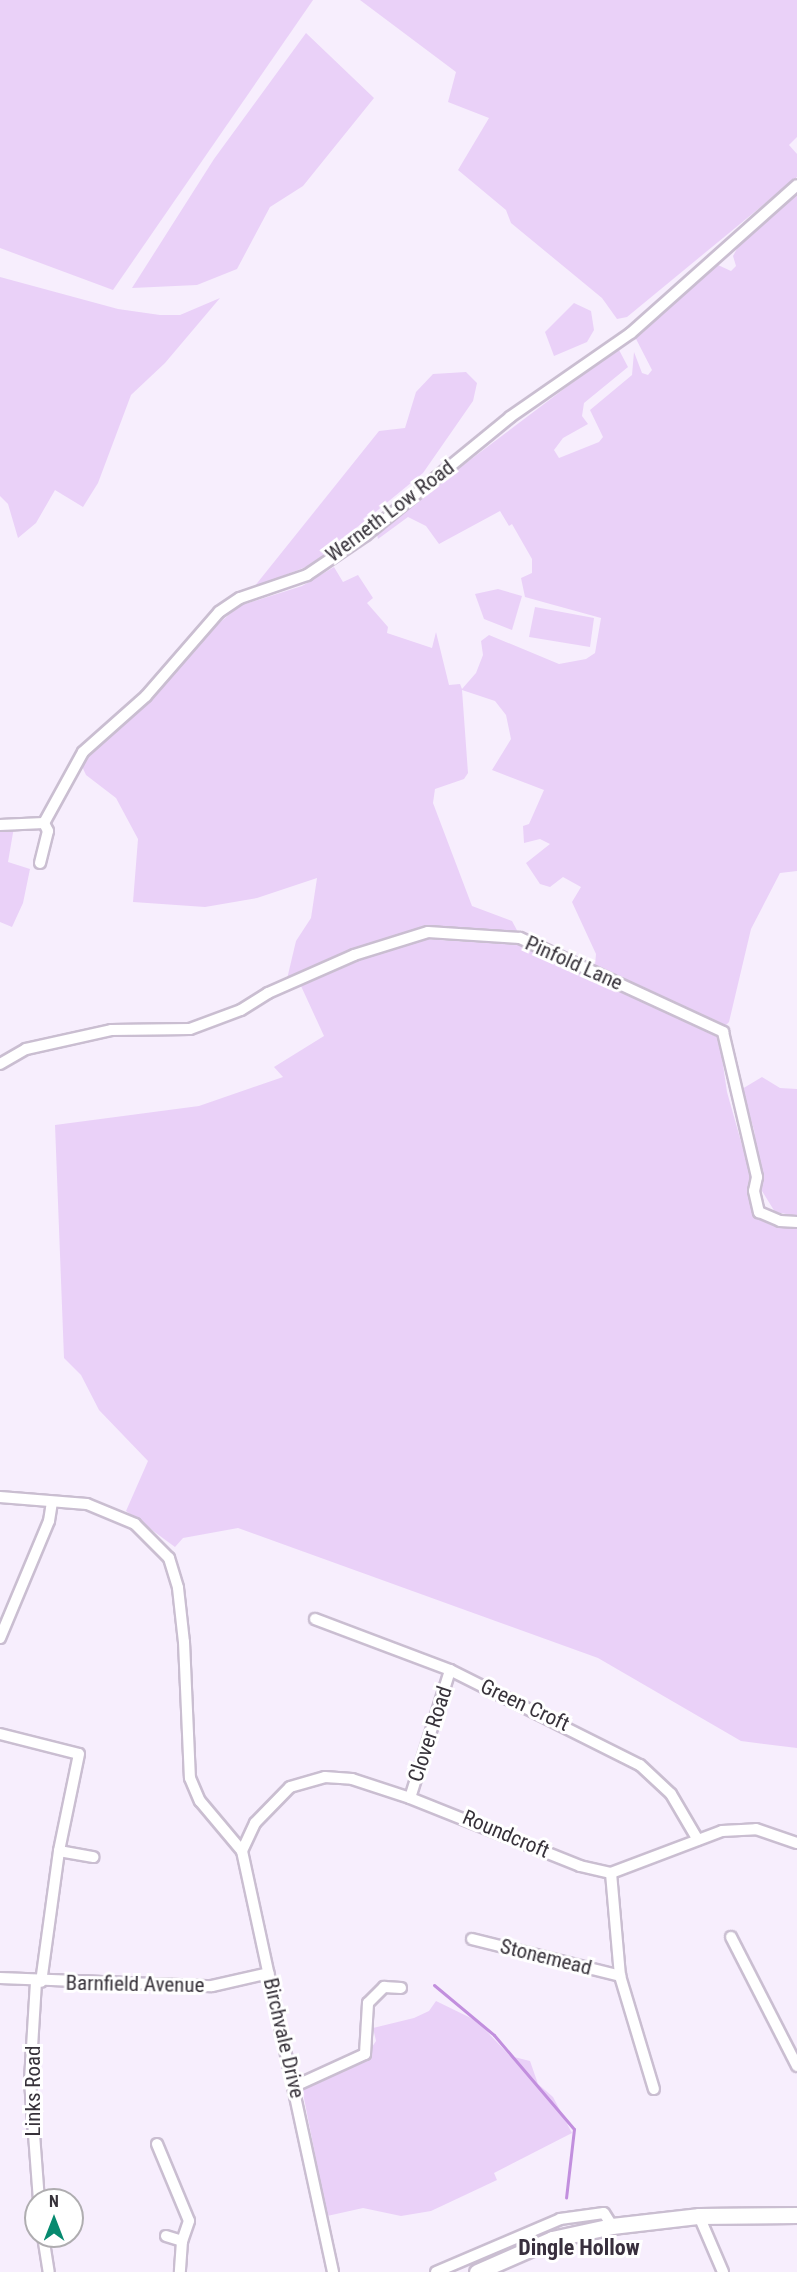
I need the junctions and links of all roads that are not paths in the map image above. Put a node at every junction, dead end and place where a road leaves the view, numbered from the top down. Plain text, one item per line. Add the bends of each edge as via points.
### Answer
1 (797, 185) edge
2 (44, 823) junction
3 (0, 825) edge
4 (40, 863) dead end
5 (0, 1065) edge
6 (797, 1222) edge
7 (0, 1497) edge
8 (52, 1502) junction
9 (315, 1619) dead end
10 (0, 1638) edge
11 (450, 1670) junction
12 (0, 1734) edge
13 (410, 1797) junction
14 (698, 1840) junction
15 (797, 1843) edge
16 (59, 1851) junction
17 (242, 1851) junction
18 (93, 1857) dead end
19 (611, 1873) junction
20 (731, 1937) dead end
21 (472, 1939) dead end
22 (269, 1973) junction
23 (620, 1976) junction
24 (0, 1978) edge
25 (39, 1982) junction
26 (401, 1988) dead end
27 (797, 2066) edge
28 (295, 2086) junction
29 (654, 2089) dead end
30 (157, 2144) dead end
31 (38, 2188) edge
32 (797, 2215) edge
33 (699, 2216) junction
34 (612, 2226) junction
35 (166, 2236) dead end
36 (183, 2241) junction
37 (45, 2248) edge
38 (49, 2272) edge
39 (180, 2272) edge
40 (333, 2272) edge
41 (436, 2272) edge
42 (477, 2272) edge
43 (723, 2272) edge

1 - 2 street, Werneth Low Road via 631,333 510,417 366,535 307,575 240,598 219,612 146,696 83,752
2 - 3 street
2 - 4 street via 48,831
5 - 6 street, Pinfold Lane via 26,1049 111,1030 190,1029 241,1010 268,993 354,955 428,932 520,938 723,1032 757,1177 754,1191 759,1212 780,1221
7 - 8 street
8 - 10 street via 49,1521
8 - 17 street, Birchvale Drive via 87,1504 112,1513 159,1544 170,1558 178,1588 189,1706 186,1746 190,1778 212,1815
9 - 11 street, Green Croft
11 - 13 street, Clover Road
11 - 14 street, Green Croft via 640,1765 671,1794
12 - 16 street, Links Road via 79,1754
13 - 17 street, Roundcroft via 352,1779 308,1779 267,1809 246,1834
13 - 19 street, Roundcroft via 580,1866
14 - 15 street via 745,1828
14 - 19 street
16 - 18 street
16 - 25 street, Links Road
17 - 22 street, Birchvale Drive
19 - 23 street
20 - 27 street
21 - 23 street, Stonemead
22 - 25 street, Barnfield Avenue via 212,1986
22 - 28 street, Birchvale Drive
23 - 29 street
24 - 25 street, Barnfield Avenue
25 - 31 street, Links Road via 30,2081
26 - 28 street via 384,1987 368,2003 365,2054
28 - 40 street, Birchvale Drive
30 - 36 street via 189,2221
32 - 33 main road
33 - 34 main road
33 - 43 street
34 - 41 street via 603,2213 560,2219
34 - 42 main road via 552,2239
35 - 36 street
36 - 39 street
37 - 38 street

